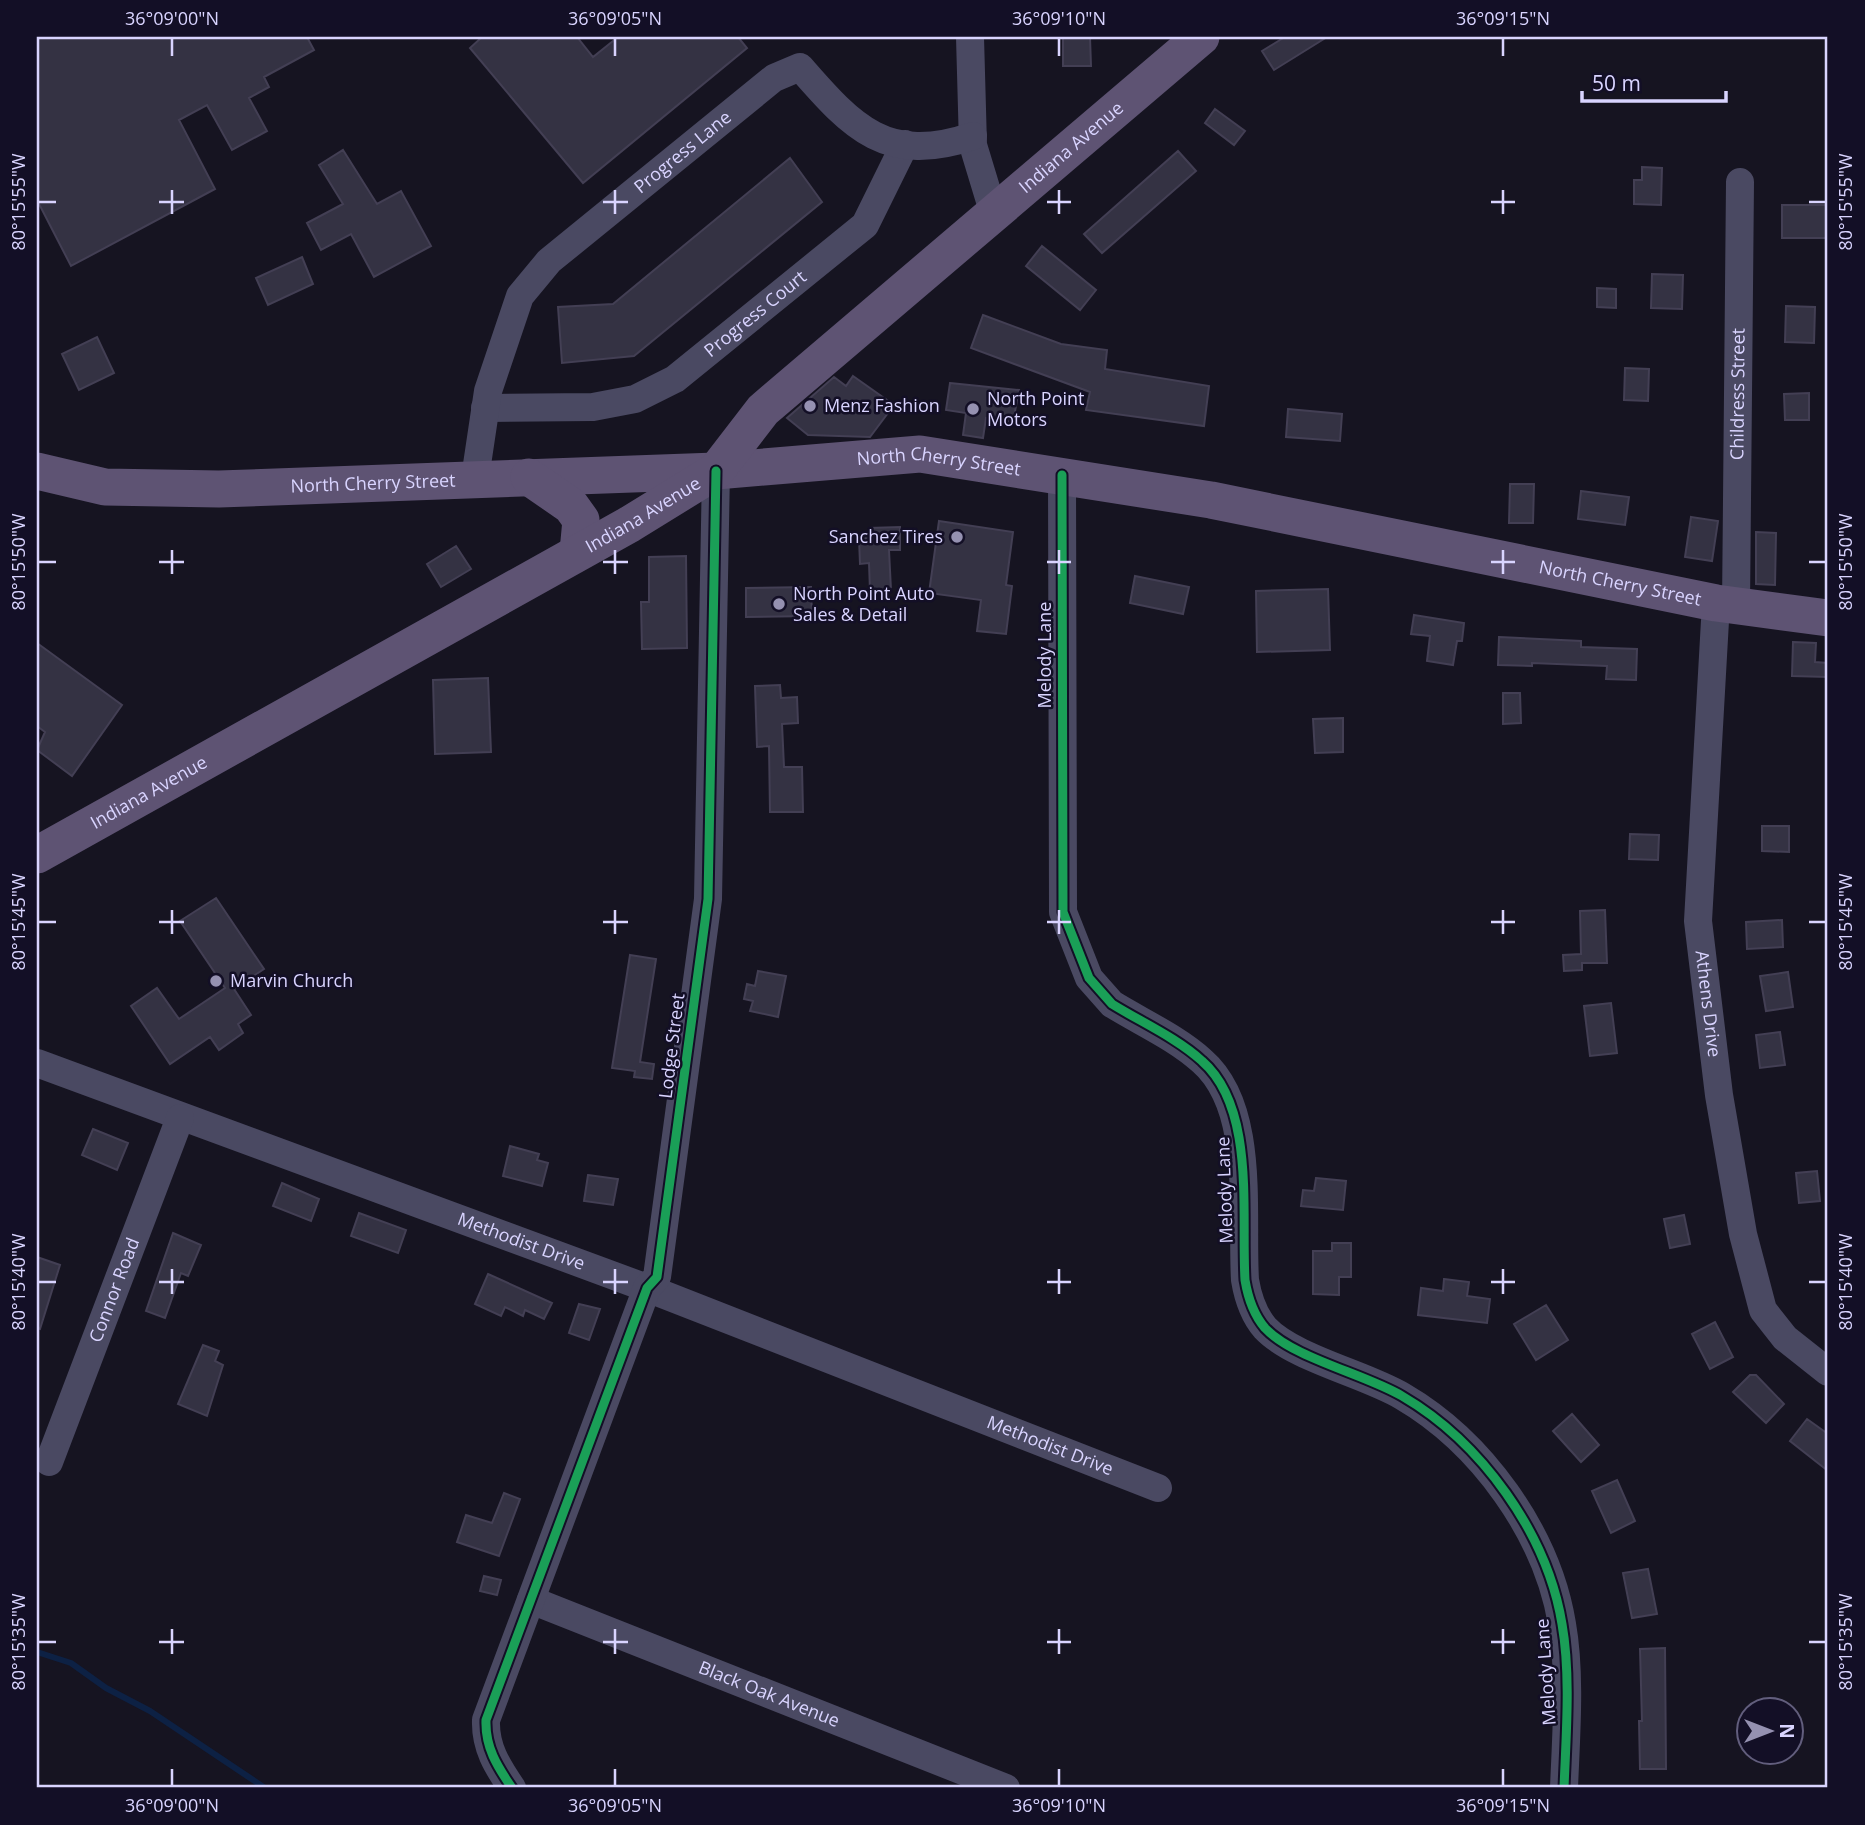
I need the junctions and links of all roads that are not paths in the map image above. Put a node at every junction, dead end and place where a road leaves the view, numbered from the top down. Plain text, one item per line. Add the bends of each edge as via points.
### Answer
1 (970, 37) edge
2 (1201, 37) edge
3 (972, 136) junction
4 (905, 144) junction
5 (1740, 182) dead end
6 (993, 211) junction
7 (485, 408) junction
8 (37, 471) edge
9 (716, 471) junction
10 (1062, 475) junction
11 (529, 477) junction
12 (475, 478) junction
13 (578, 552) junction
14 (1726, 605) junction
15 (1828, 618) edge
16 (37, 855) edge
17 (37, 1063) edge
18 (180, 1118) junction
19 (647, 1288) junction
20 (1828, 1371) edge
21 (50, 1462) dead end
22 (1158, 1489) dead end
23 (531, 1600) junction
24 (512, 1788) edge
25 (1006, 1788) edge
26 (1564, 1788) edge

1 - 3 street
2 - 6 main road, Indiana Avenue
3 - 4 street via 939,147
3 - 6 street
4 - 7 street, Progress Court via 865,225 675,379 635,399 593,407
4 - 7 street, Progress Lane via 866,133 832,104 800,67 774,78 549,261 520,296
5 - 14 street, Childress Street
6 - 9 main road, Indiana Avenue via 763,410
7 - 12 street, Progress Lane
8 - 12 main road, North Cherry Street via 105,487 206,489
9 - 10 main road, North Cherry Street via 920,454
9 - 11 main road, North Cherry Street
9 - 13 main road, Indiana Avenue
9 - 19 street, Lodge Street via 708,899 659,1266 657,1277
10 - 14 main road, North Cherry Street via 1211,500
10 - 26 street, Melody Lane via 1060,842 1063,912 1077,954 1099,992 1201,1060 1228,1095 1239,1128 1245,1280 1250,1304 1266,1328 1285,1343 1374,1380 1411,1402 1471,1451 1525,1519 1562,1624 1567,1720
11 - 12 main road, North Cherry Street
11 - 13 main road via 571,506 580,520
13 - 16 main road, Indiana Avenue
14 - 15 main road, North Cherry Street
14 - 20 street, Athens Drive via 1698,921 1719,1095 1742,1234 1763,1310 1785,1338
17 - 18 street, Methodist Drive
18 - 19 street, Methodist Drive
18 - 21 street, Connor Road
19 - 22 street, Methodist Drive
19 - 23 street, Lodge Street
23 - 24 street, Lodge Street via 486,1720 485,1740
23 - 25 street, Black Oak Avenue

